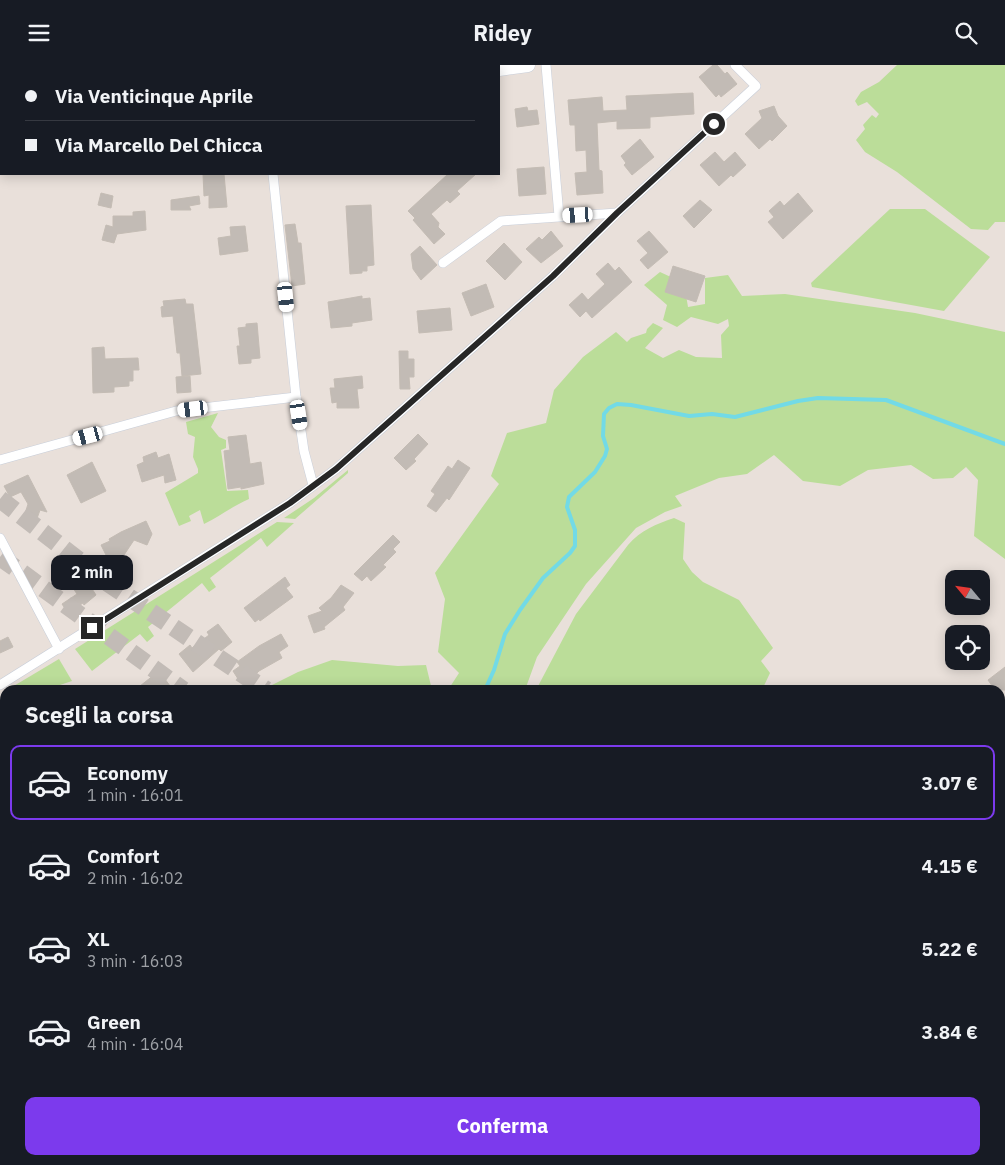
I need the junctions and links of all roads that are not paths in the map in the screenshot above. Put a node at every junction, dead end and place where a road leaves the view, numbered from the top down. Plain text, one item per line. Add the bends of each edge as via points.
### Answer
1 (528, 65) edge
2 (546, 65) edge
3 (735, 65) edge
4 (500, 69) edge
5 (273, 175) edge
6 (617, 213) junction
7 (559, 216) junction
8 (444, 263) dead end
9 (296, 397) junction
10 (0, 460) edge
11 (313, 485) junction
12 (0, 538) edge
13 (59, 649) junction
14 (0, 685) edge

1 - 4 street
2 - 7 street
3 - 6 street via 756,86
5 - 9 street
6 - 7 street
6 - 11 street via 553,276 357,450
7 - 8 street via 501,221
9 - 10 street via 176,411
9 - 11 street
11 - 13 street via 290,503
12 - 13 street
13 - 14 street

